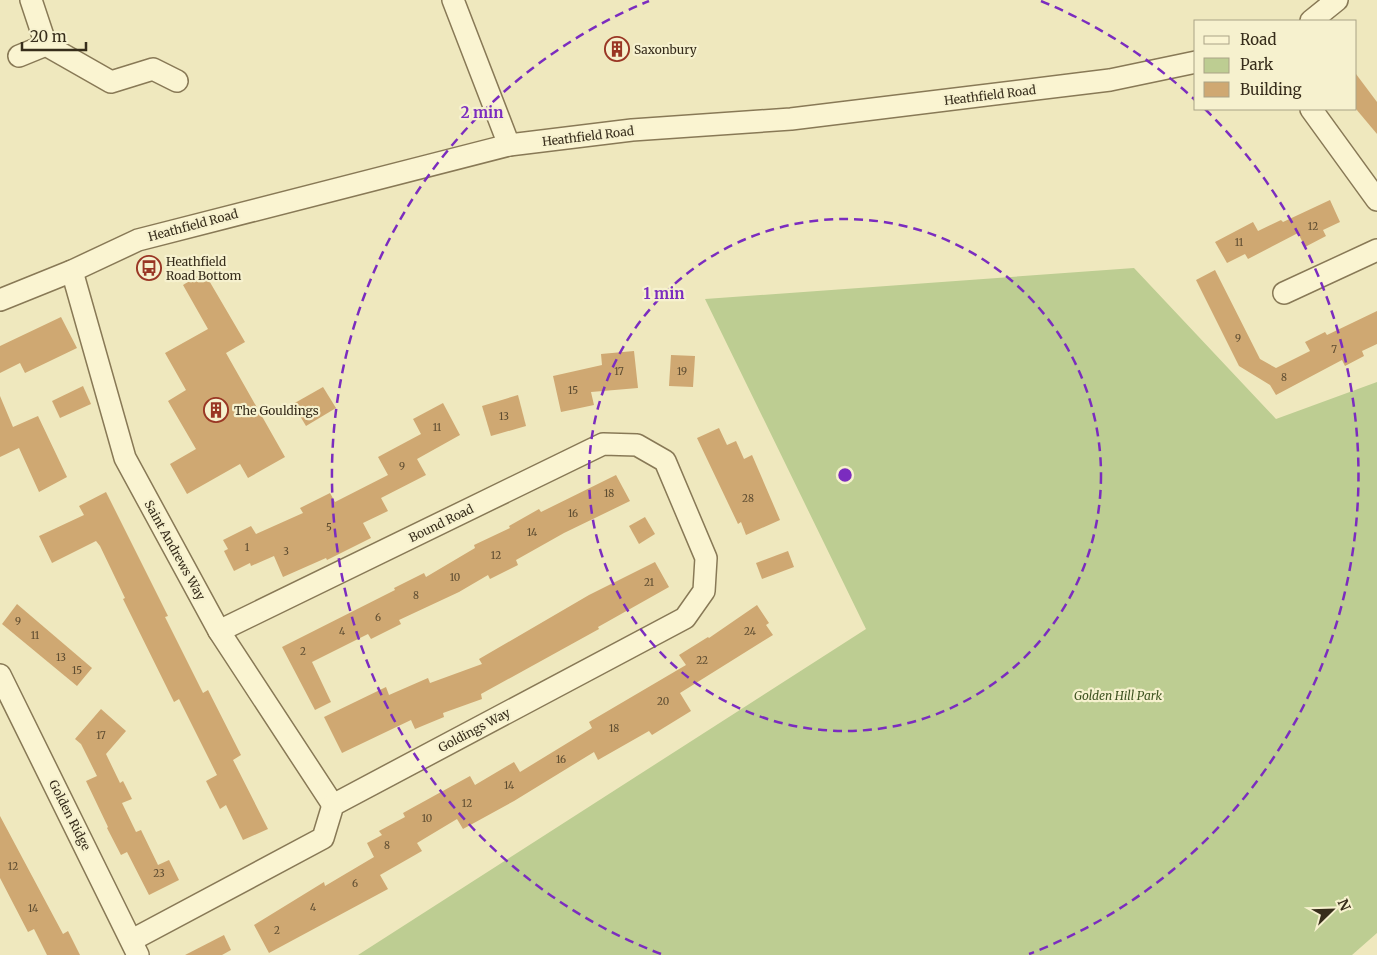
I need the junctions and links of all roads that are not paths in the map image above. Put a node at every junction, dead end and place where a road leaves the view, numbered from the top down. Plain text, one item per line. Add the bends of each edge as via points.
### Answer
1 (31, 0) edge
2 (453, 0) edge
3 (1337, 0) edge
4 (1312, 20) edge
5 (46, 45) junction
6 (19, 56) dead end
7 (1194, 62) edge
8 (177, 81) dead end
9 (1312, 110) edge
10 (509, 145) junction
11 (1377, 200) edge
12 (1377, 250) edge
13 (72, 271) junction
14 (1284, 294) dead end
15 (0, 300) edge
16 (665, 461) joint
17 (219, 631) junction
18 (0, 675) edge
19 (333, 804) junction
20 (135, 947) edge

1 - 5 street
2 - 10 street
3 - 4 street
5 - 6 street
5 - 8 street via 111,82 153,69
7 - 10 street, Heathfield Road via 1110,80 801,118 632,130
9 - 11 street
10 - 13 street, Heathfield Road via 138,240
12 - 14 street
13 - 15 street, Heathfield Road
13 - 17 street, Saint Andrews Way via 125,458
16 - 17 street, Bound Road via 637,445 603,444
16 - 19 street, Goldings Way via 706,558 704,591 686,618
17 - 19 street, Saint Andrews Way
18 - 20 street, Golden Ridge
19 - 20 street via 323,838

